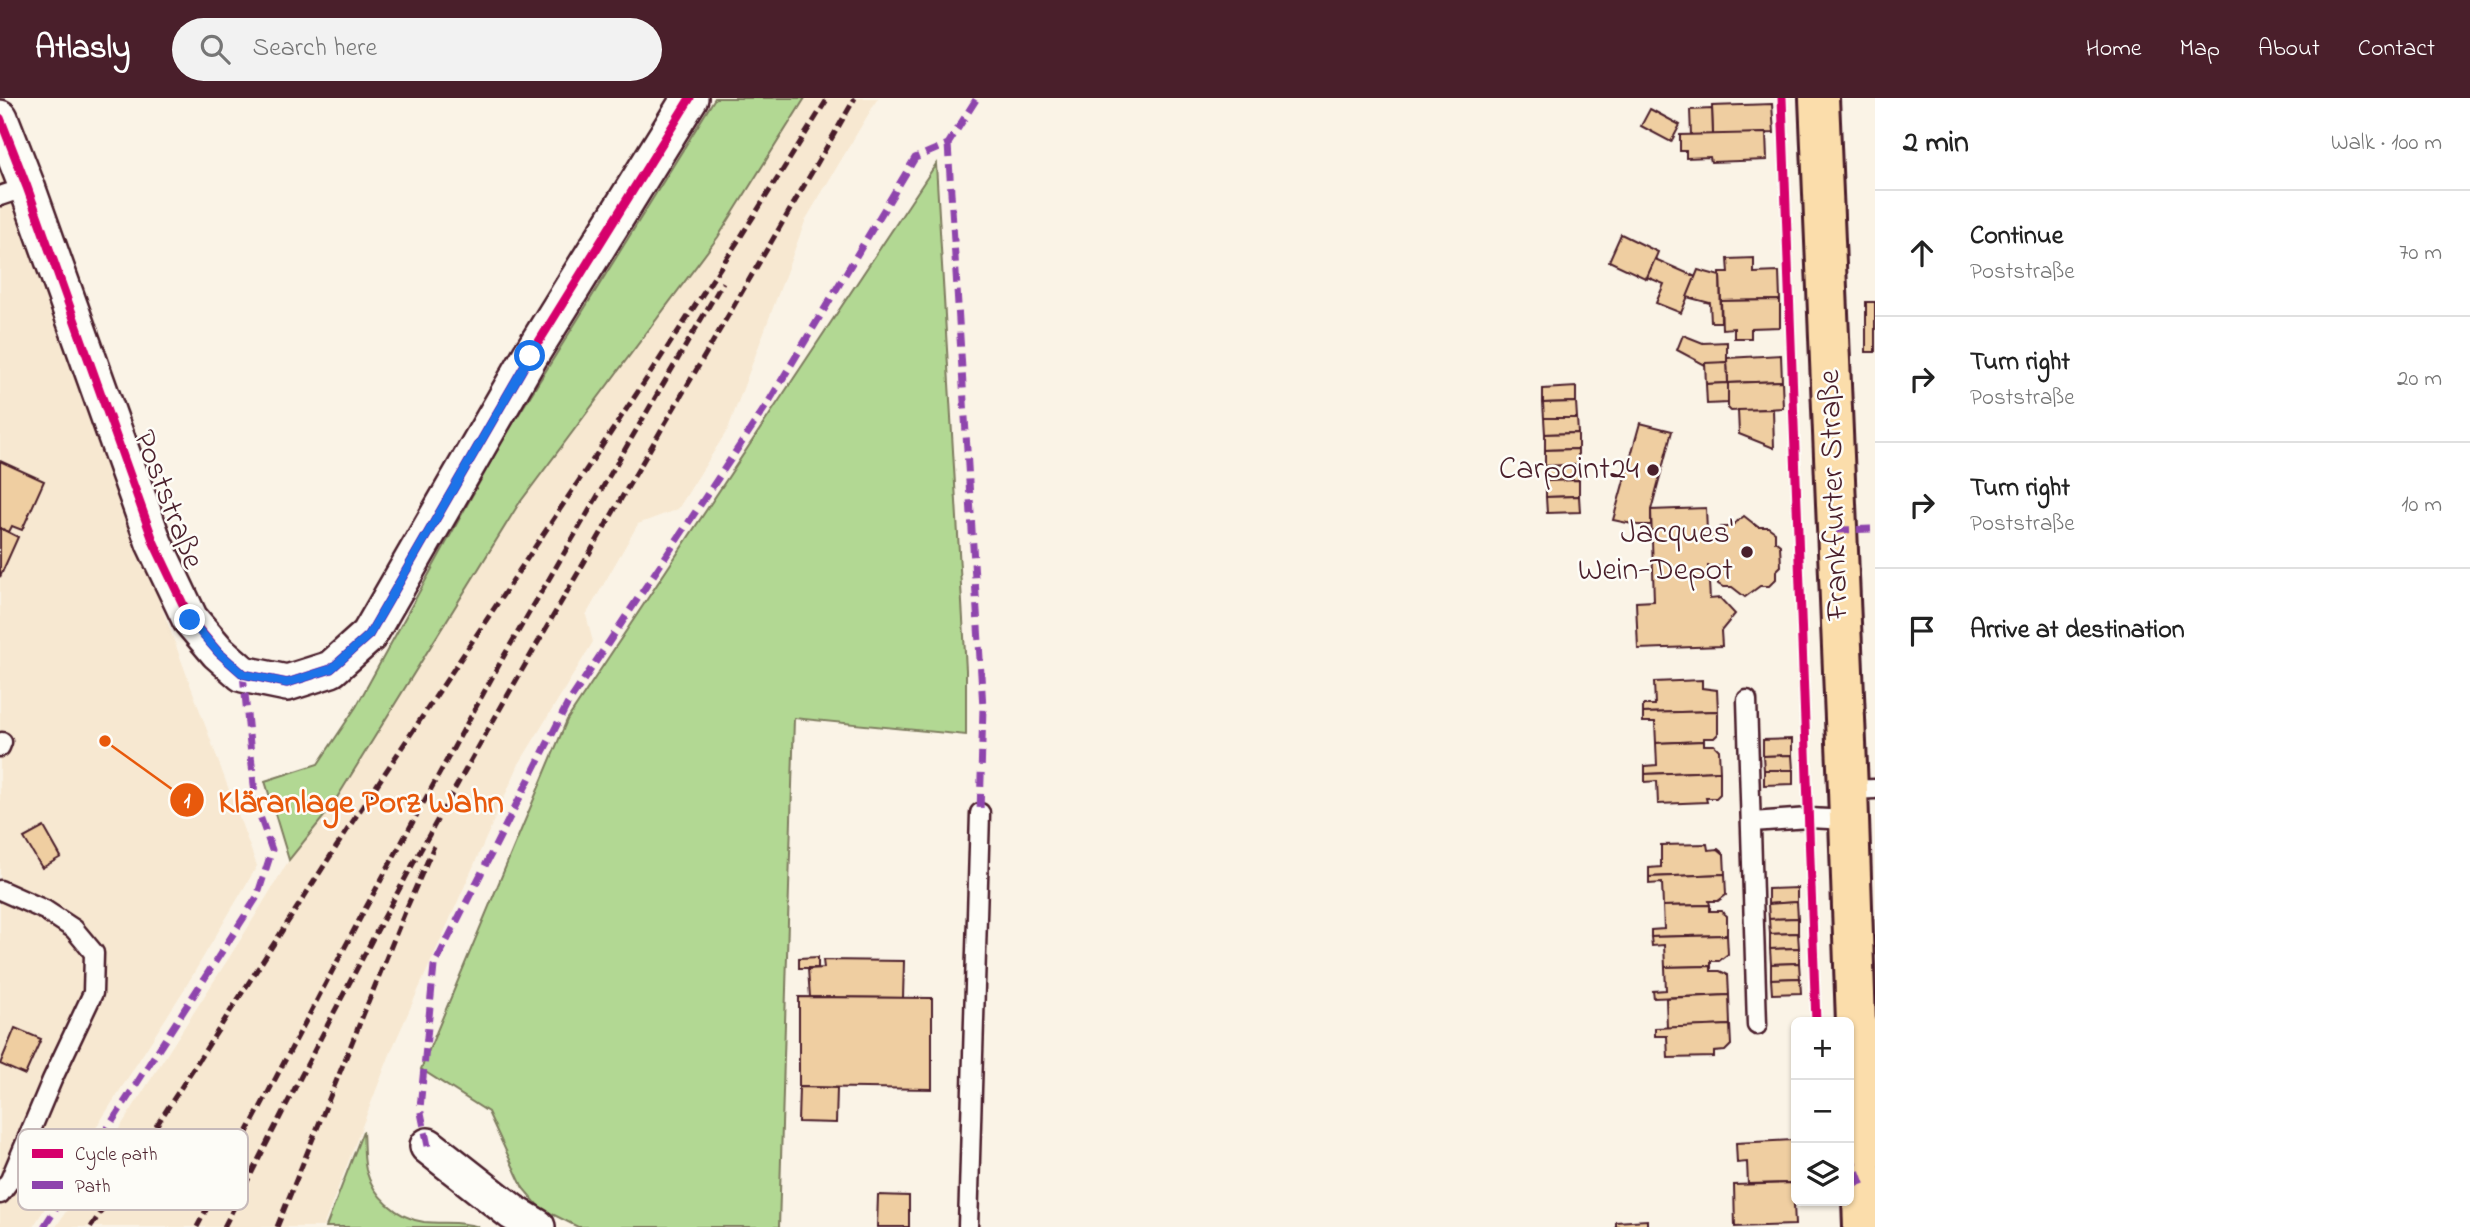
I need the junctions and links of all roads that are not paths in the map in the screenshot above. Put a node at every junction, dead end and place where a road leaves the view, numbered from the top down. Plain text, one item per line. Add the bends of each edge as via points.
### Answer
1 (690, 98) edge
2 (1819, 98) edge
3 (0, 118) edge
4 (13, 191) edge
5 (1747, 699) dead end
6 (1857, 800) edge
7 (980, 813) dead end
8 (1752, 822) junction
9 (0, 890) edge
10 (1757, 1025) dead end
11 (31, 1129) edge
12 (428, 1146) dead end
13 (18, 1161) edge
14 (0, 1194) edge
15 (537, 1227) edge
16 (968, 1227) edge
17 (1863, 1227) edge

1 - 4 street, Poststraße via 530,356 369,635 331,669 287,683 243,674 190,620 153,543
2 - 6 main road, Frankfurter Straße
3 - 4 street, Poststraße
5 - 8 lane
6 - 8 lane via 1810,818
6 - 17 main road, Frankfurter Straße
7 - 16 lane
8 - 10 lane
9 - 11 lane via 46,910 74,929 94,953 93,993
12 - 15 street
13 - 14 lane

